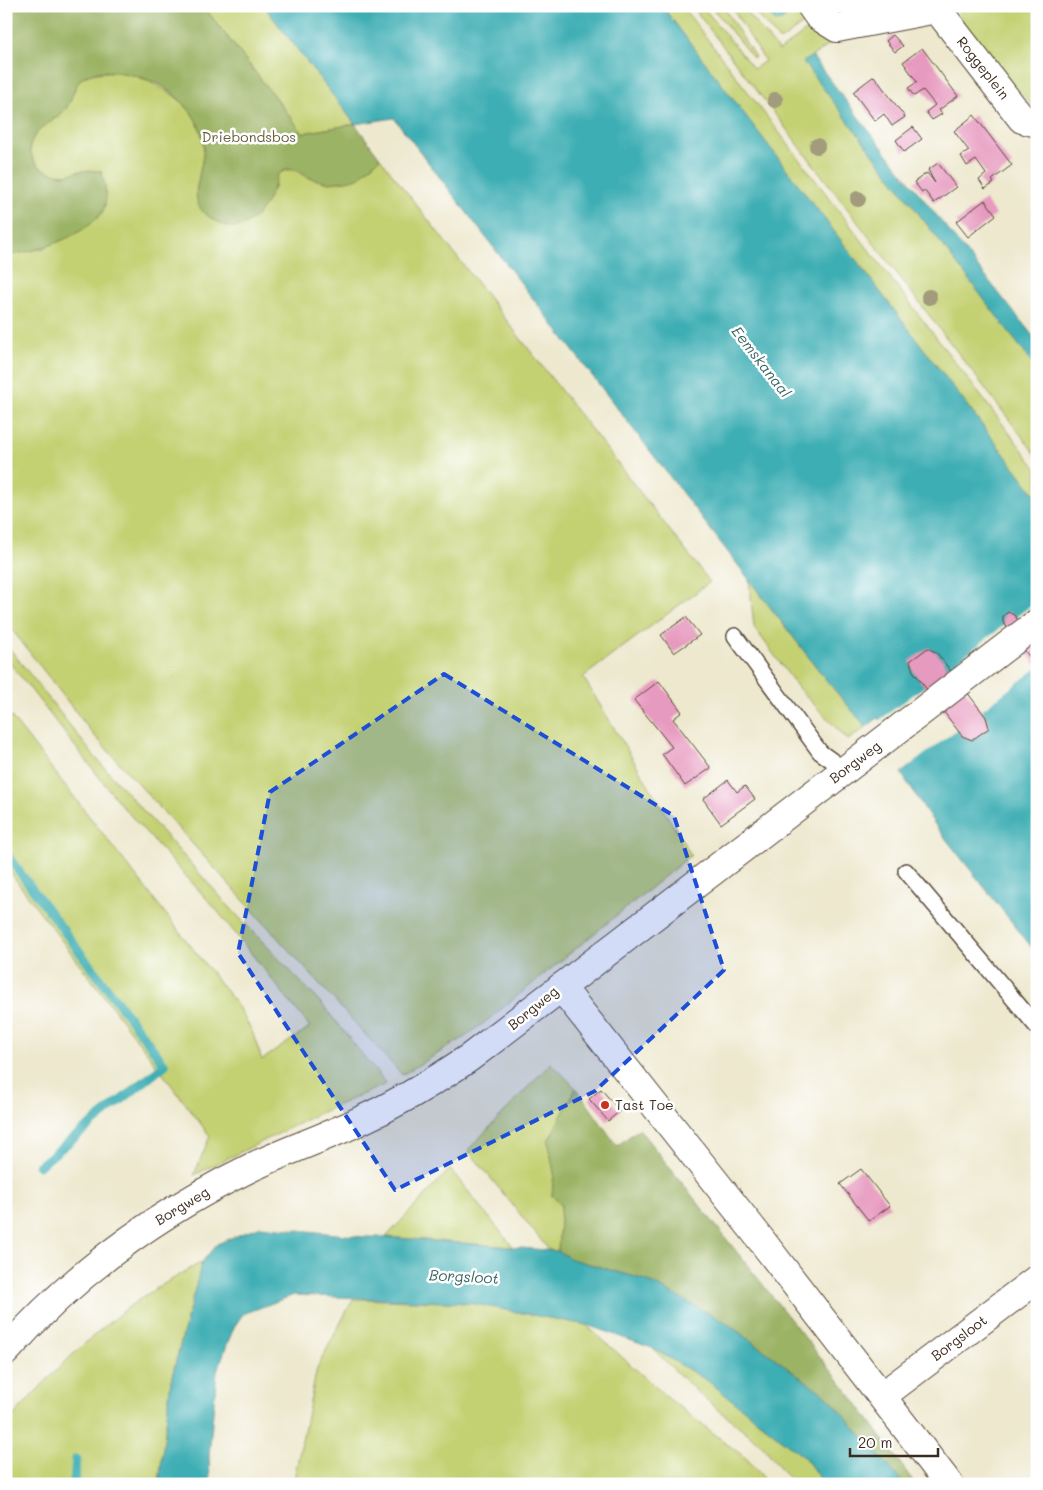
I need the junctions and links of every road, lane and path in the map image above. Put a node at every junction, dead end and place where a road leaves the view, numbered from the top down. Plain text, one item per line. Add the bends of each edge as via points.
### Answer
1 (810, 6) edge
2 (939, 8) edge
3 (1037, 123) edge
4 (1037, 623) edge
5 (735, 636) dead end
6 (855, 762) junction
7 (906, 871) dead end
8 (560, 986) junction
9 (1037, 1027) edge
10 (1037, 1279) edge
11 (6, 1351) edge
12 (882, 1396) junction
13 (949, 1484) edge

1 - 2 main road via 818,16 837,28
2 - 3 main road, Roggeplein via 1022,119
4 - 6 main road, Borgweg
5 - 6 lane via 820,752
6 - 8 main road, Borgweg
7 - 9 lane
8 - 11 main road, Borgweg via 495,1039 415,1093 250,1168 183,1204 66,1289
8 - 12 main road
10 - 12 main road, Borgsloot
12 - 13 main road

